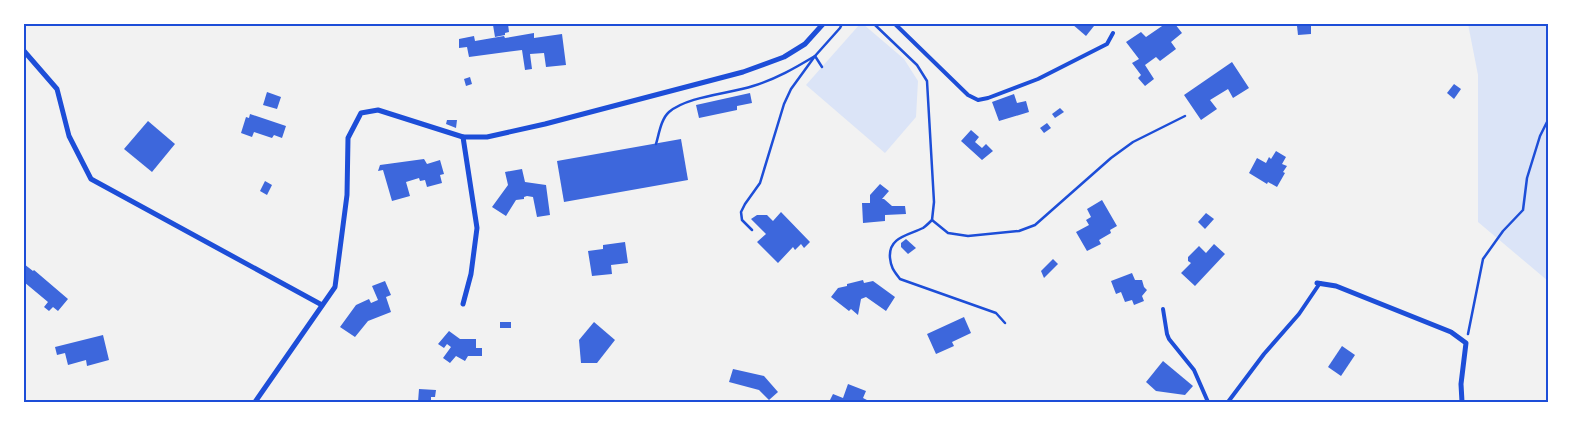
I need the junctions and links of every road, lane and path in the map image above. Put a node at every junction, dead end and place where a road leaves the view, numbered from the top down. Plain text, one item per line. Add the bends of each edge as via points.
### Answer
1 (823, 24) edge
2 (842, 24) edge
3 (874, 24) edge
4 (895, 24) edge
5 (1113, 33) dead end
6 (24, 51) edge
7 (815, 56) junction
8 (822, 67) dead end
9 (1185, 116) dead end
10 (1548, 120) edge
11 (464, 137) junction
12 (656, 144) dead end
13 (932, 220) junction
14 (752, 230) dead end
15 (1319, 283) joint
16 (463, 304) dead end
17 (322, 305) junction
18 (1163, 309) dead end
19 (1005, 323) dead end
20 (1466, 343) junction
21 (255, 402) edge
22 (1208, 402) edge
23 (1228, 402) edge
24 (1462, 402) edge

1 - 11 street via 806,44 784,57 743,72 545,124 487,137
2 - 7 path
3 - 13 path via 917,65 927,81 934,202
4 - 5 lane via 968,95 978,100 1038,79 1106,44
6 - 17 street via 57,89 69,136 91,178
7 - 8 path
7 - 12 path via 781,76 753,86 682,103 667,113
7 - 14 path via 791,89 760,183 742,212 742,220
9 - 13 path via 1133,142 1035,224 1019,231 968,236 948,233
10 - 20 path via 1527,178 1523,210 1482,259
11 - 16 street via 476,228 471,274
11 - 17 street via 378,110 361,113 348,138 347,195 335,287
13 - 19 path via 924,228 903,235 894,243 890,252 891,268 900,279 996,313
15 - 20 street via 1336,286 1451,332
15 - 23 lane via 1299,314
17 - 21 street
18 - 22 lane via 1169,339 1194,370
20 - 24 street

